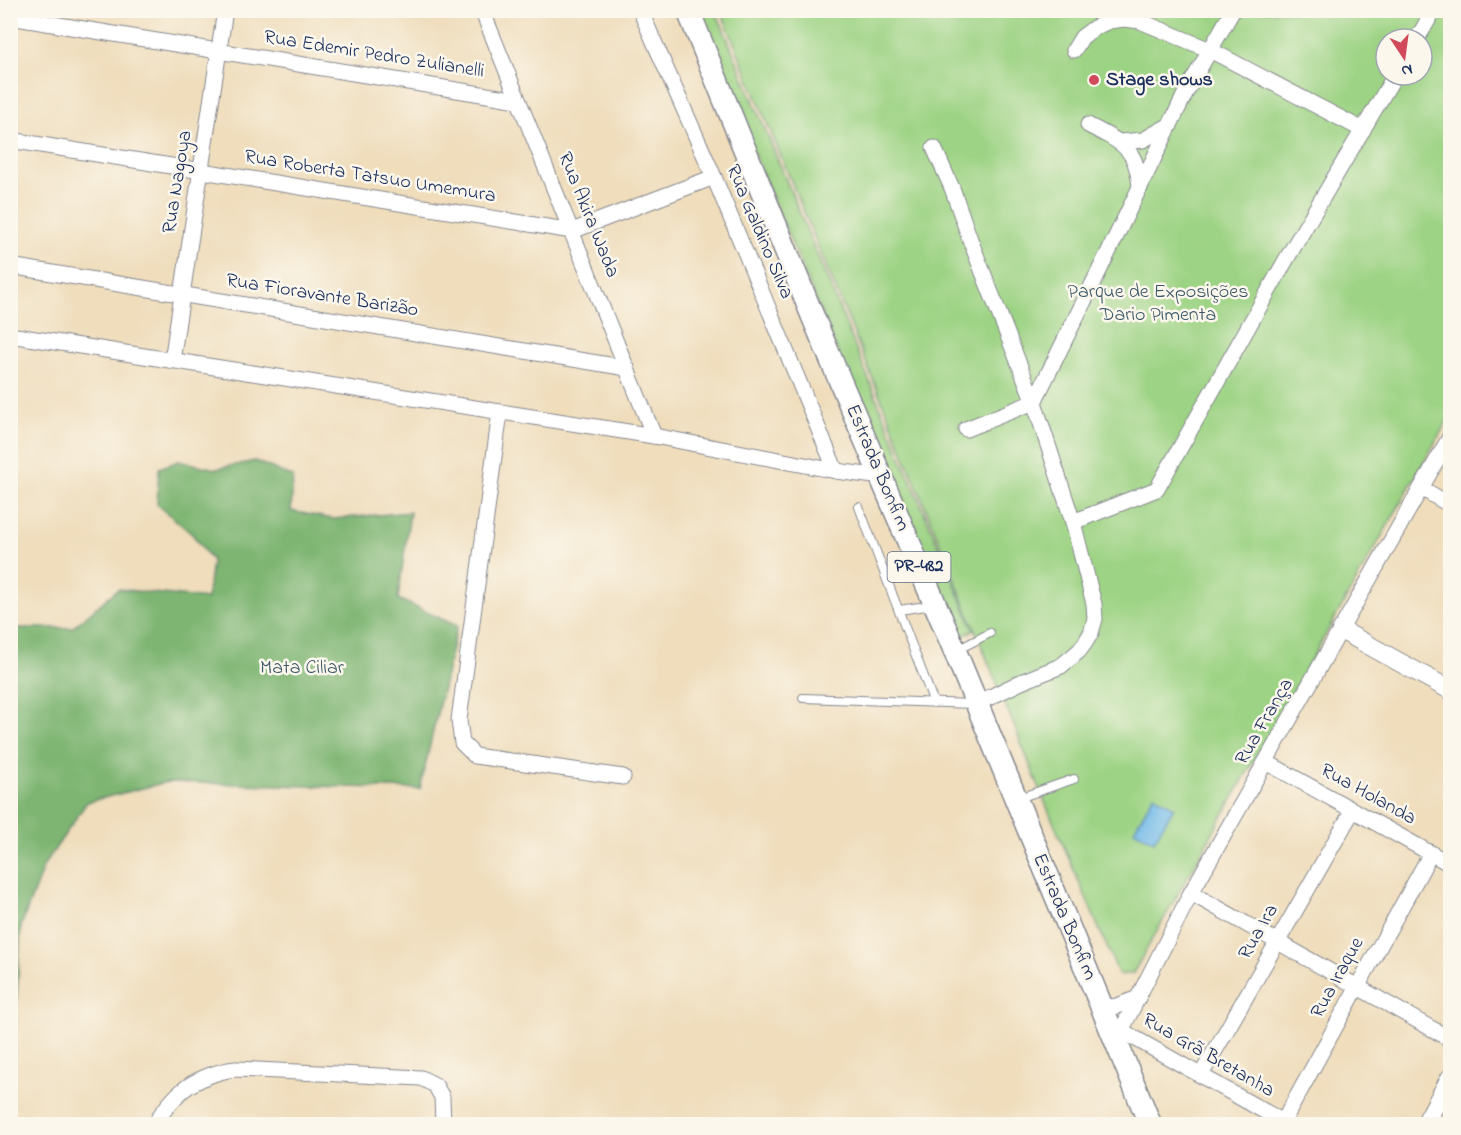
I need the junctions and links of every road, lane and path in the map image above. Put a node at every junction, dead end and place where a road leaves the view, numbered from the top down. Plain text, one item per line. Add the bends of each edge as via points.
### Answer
1 (225, 10) edge
2 (482, 10) edge
3 (640, 10) edge
4 (688, 10) edge
5 (1233, 10) edge
6 (1434, 10) edge
7 (10, 17) edge
8 (1424, 27) edge
9 (1074, 50) dead end
10 (1210, 50) junction
11 (219, 51) junction
12 (1388, 87) edge
13 (518, 100) junction
14 (1088, 125) dead end
15 (1170, 125) junction
16 (1363, 130) junction
17 (10, 140) edge
18 (1120, 142) junction
19 (934, 147) dead end
20 (201, 171) junction
21 (714, 177) junction
22 (1140, 188) junction
23 (572, 231) junction
24 (10, 266) edge
25 (182, 294) junction
26 (10, 335) edge
27 (172, 361) junction
28 (627, 368) junction
29 (1034, 402) junction
30 (500, 412) junction
31 (966, 429) dead end
32 (654, 436) junction
33 (1450, 437) edge
34 (836, 471) junction
35 (882, 477) junction
36 (1421, 488) junction
37 (1450, 505) edge
38 (859, 507) dead end
39 (1073, 522) junction
40 (935, 604) junction
41 (898, 610) junction
42 (1341, 630) junction
43 (990, 633) dead end
44 (955, 651) junction
45 (1450, 690) edge
46 (803, 698) dead end
47 (934, 703) junction
48 (976, 704) junction
49 (1266, 762) junction
50 (623, 777) dead end
51 (1074, 779) dead end
52 (1015, 799) junction
53 (1353, 810) junction
54 (1431, 853) junction
55 (1450, 864) edge
56 (1191, 893) junction
57 (1278, 942) junction
58 (1357, 987) junction
59 (1138, 998) junction
60 (1111, 1021) junction
61 (1450, 1039) edge
62 (1201, 1075) junction
63 (1450, 1078) edge
64 (159, 1117) dead end
65 (1285, 1124) edge
66 (443, 1125) edge
67 (1150, 1125) edge
68 (1425, 1125) edge

1 - 11 street, Rua Nagoya
2 - 13 street, Rua Akira Wada
3 - 21 street, Rua Galdino Silva
4 - 35 main road, Estrada Bonfim / PR-482
5 - 10 street
6 - 8 street
7 - 11 street, Rua Edemir Pedro Zulianelli
9 - 10 street via 1094,28 1124,19 1140,21
10 - 15 street
10 - 16 street
11 - 13 street, Rua Edemir Pedro Zulianelli
11 - 20 street, Rua Nagoya
12 - 16 street
13 - 23 street, Rua Akira Wada
14 - 18 street
15 - 18 street via 1143,140
15 - 22 street
16 - 39 street via 1156,489
17 - 20 street, Rua Roberta Tatsuo Umemura
18 - 22 street via 1134,157
19 - 29 street
20 - 23 street, Rua Roberta Tatsuo Umemura
20 - 25 street, Rua Nagoya
21 - 23 street
21 - 34 street, Rua Galdino Silva
22 - 29 street
23 - 28 street, Rua Akira Wada
24 - 25 street, Rua Fioravante Barizão
25 - 27 street, Rua Nagoya
25 - 28 street, Rua Fioravante Barizão
26 - 27 street
27 - 30 street
28 - 32 street, Rua Akira Wada
29 - 31 street
29 - 39 street
30 - 32 street
30 - 50 street via 459,720 462,742 475,756
32 - 34 street
33 - 36 street, Rua França
34 - 35 street
35 - 40 main road, Estrada Bonfim / PR-482
36 - 37 street
36 - 42 street, Rua França
38 - 41 lane
39 - 48 street via 1094,604 1091,633 1079,651 1061,666
40 - 41 lane
40 - 44 main road, Estrada Bonfim / PR-482
41 - 47 lane
42 - 45 street
42 - 49 street, Rua França
43 - 44 lane
44 - 48 main road, Estrada Bonfim / PR-482
46 - 47 lane
47 - 48 lane
48 - 52 main road, Estrada Bonfim / PR-482
49 - 53 street, Rua Holanda
49 - 56 street, Rua França
51 - 52 lane
52 - 60 main road, Estrada Bonfim / PR-482
53 - 54 street, Rua Holanda
53 - 57 street, Rua Ira
54 - 55 street, Rua Holanda
54 - 58 street, Rua Iraque
56 - 57 street
56 - 59 street, Rua França
57 - 58 street
57 - 62 street, Rua Ira
58 - 61 street
58 - 65 street, Rua Iraque
59 - 60 street, Rua França
59 - 60 street via 1124,1004
60 - 62 street, Rua Grã Bretanha
60 - 67 main road, Estrada Bonfim / PR-482
62 - 65 street, Rua Grã Bretanha
63 - 68 street
64 - 66 street via 188,1086 224,1070 236,1070 421,1078 435,1085 442,1097

